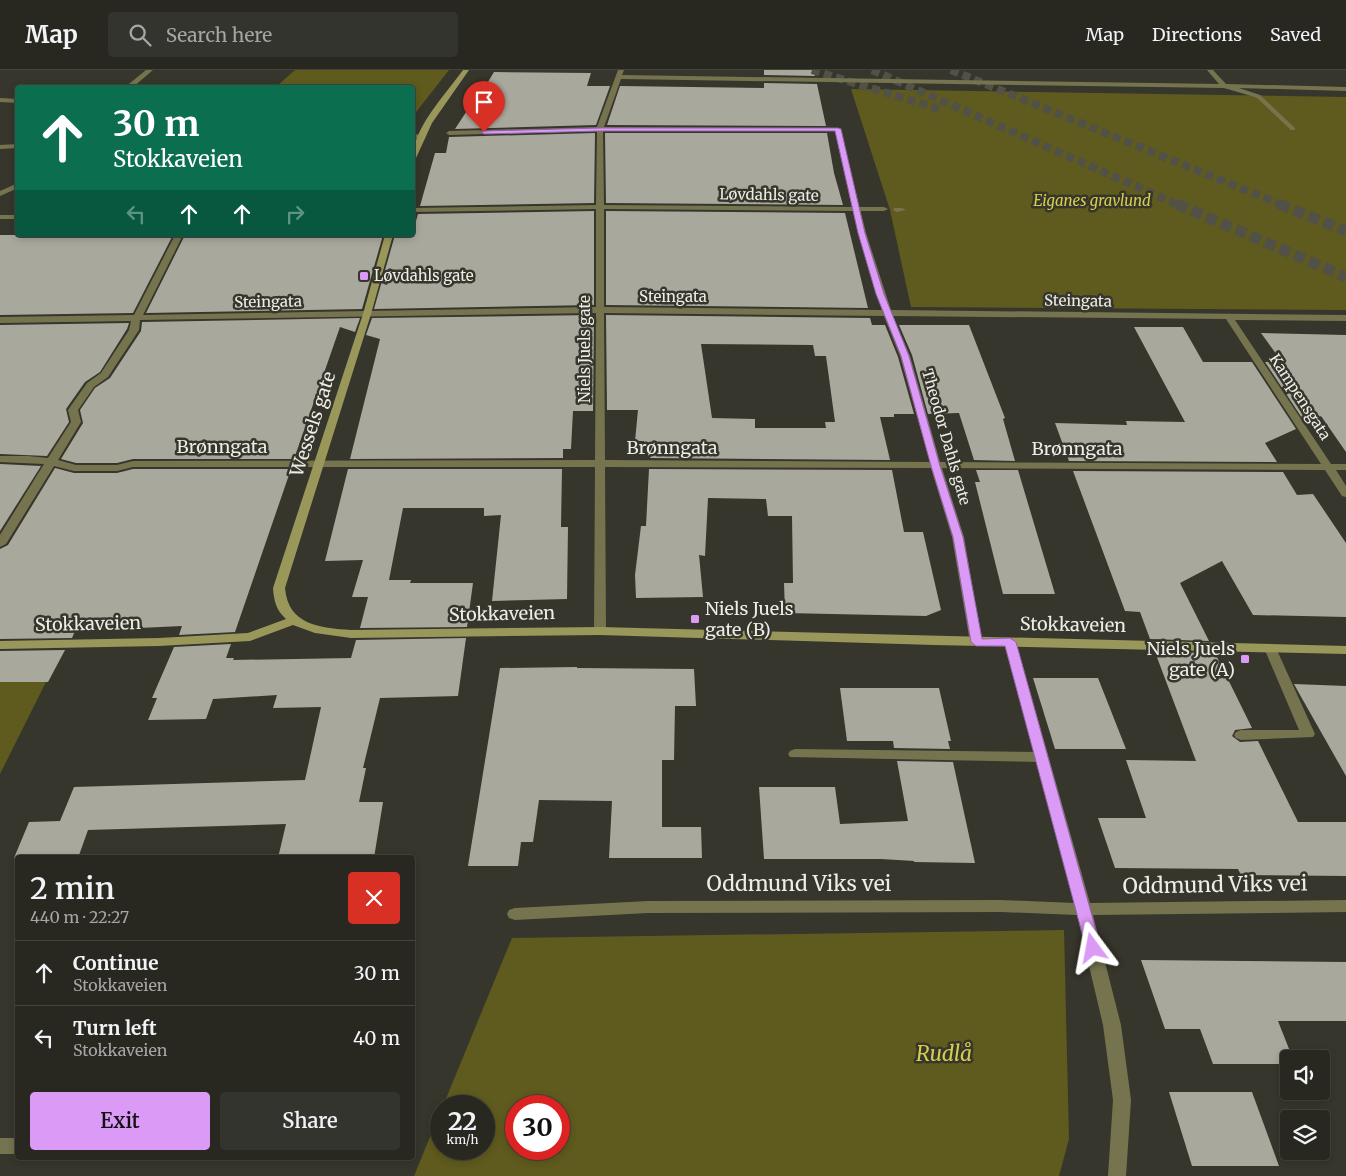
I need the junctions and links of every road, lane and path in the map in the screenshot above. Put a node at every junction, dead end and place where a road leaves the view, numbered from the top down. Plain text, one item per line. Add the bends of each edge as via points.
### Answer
1 (150, 70) edge
2 (466, 70) edge
3 (1210, 70) edge
4 (620, 74) edge
5 (131, 85) edge
6 (1224, 86) junction
7 (1346, 89) edge
8 (0, 100) edge
9 (15, 101) edge
10 (600, 129) junction
11 (1293, 129) dead end
12 (449, 133) dead end
13 (415, 136) edge
14 (421, 136) junction
15 (15, 146) edge
16 (0, 147) edge
17 (415, 151) edge
18 (15, 186) edge
19 (0, 194) edge
20 (600, 207) junction
21 (856, 209) junction
22 (415, 210) edge
23 (884, 210) dead end
24 (0, 217) edge
25 (15, 217) edge
26 (178, 237) edge
27 (388, 237) edge
28 (600, 310) junction
29 (889, 313) junction
30 (366, 314) junction
31 (1229, 317) junction
32 (1346, 318) edge
33 (136, 319) junction
34 (0, 320) edge
35 (0, 459) edge
36 (51, 462) junction
37 (318, 464) junction
38 (600, 465) junction
39 (936, 466) junction
40 (1327, 467) junction
41 (1346, 467) edge
42 (1346, 494) edge
43 (0, 544) edge
44 (294, 620) junction
45 (600, 631) junction
46 (976, 642) junction
47 (1010, 642) junction
48 (0, 645) edge
49 (1270, 648) junction
50 (1346, 650) edge
51 (1241, 735) dead end
52 (795, 754) dead end
53 (1041, 757) junction
54 (1346, 906) edge
55 (1084, 909) junction
56 (514, 914) dead end
57 (0, 1146) edge
58 (15, 1146) edge
59 (1118, 1168) edge

1 - 5 street
2 - 14 main road
3 - 6 street
4 - 6 street
4 - 10 street, Niels Juels gate
6 - 7 street
6 - 11 street via 1258,96
8 - 9 street
10 - 12 street
10 - 20 street, Niels Juels gate
10 - 21 street, Theodor Dahls gate via 838,129
13 - 14 street
14 - 17 main road
15 - 16 street
18 - 19 street
20 - 21 street, Løvdahls gate
20 - 22 street, Løvdahls gate
20 - 28 street, Niels Juels gate
21 - 23 street, Løvdahls gate
21 - 29 street, Theodor Dahls gate via 880,294
24 - 25 street
26 - 33 street
27 - 30 main road, Wessels gate
28 - 29 street, Steingata
28 - 30 street, Steingata
28 - 38 street, Niels Juels gate
29 - 31 street, Steingata
29 - 39 street, Theodor Dahls gate via 916,391
30 - 33 street, Steingata
30 - 37 main road, Wessels gate
31 - 32 street, Steingata
31 - 40 street, Kampensgata
33 - 34 street, Steingata
33 - 36 street via 134,330 105,375 90,385 74,410 76,422
35 - 36 street, Brønngata
36 - 37 street, Brønngata via 74,468 117,468 132,464
36 - 43 street
37 - 38 street, Brønngata
37 - 44 main road, Wessels gate via 280,588 281,604
38 - 39 street, Brønngata
38 - 45 street, Niels Juels gate
39 - 40 street, Brønngata
39 - 46 street, Theodor Dahls gate via 958,537
40 - 41 street, Brønngata
40 - 42 street, Kampensgata
44 - 45 main road, Stokkaveien via 318,631 343,634
44 - 48 main road, Stokkaveien via 250,637
45 - 46 main road, Stokkaveien
46 - 47 main road, Stokkaveien
47 - 49 main road, Stokkaveien
47 - 53 street, Stokkaveien
49 - 50 main road, Stokkaveien
49 - 51 street via 1308,734
52 - 53 street
53 - 55 street, Stokkaveien
54 - 55 street, Oddmund Viks vei
55 - 56 street, Oddmund Viks vei via 757,906 648,907
55 - 59 street via 1113,1034 1122,1100
57 - 58 street

